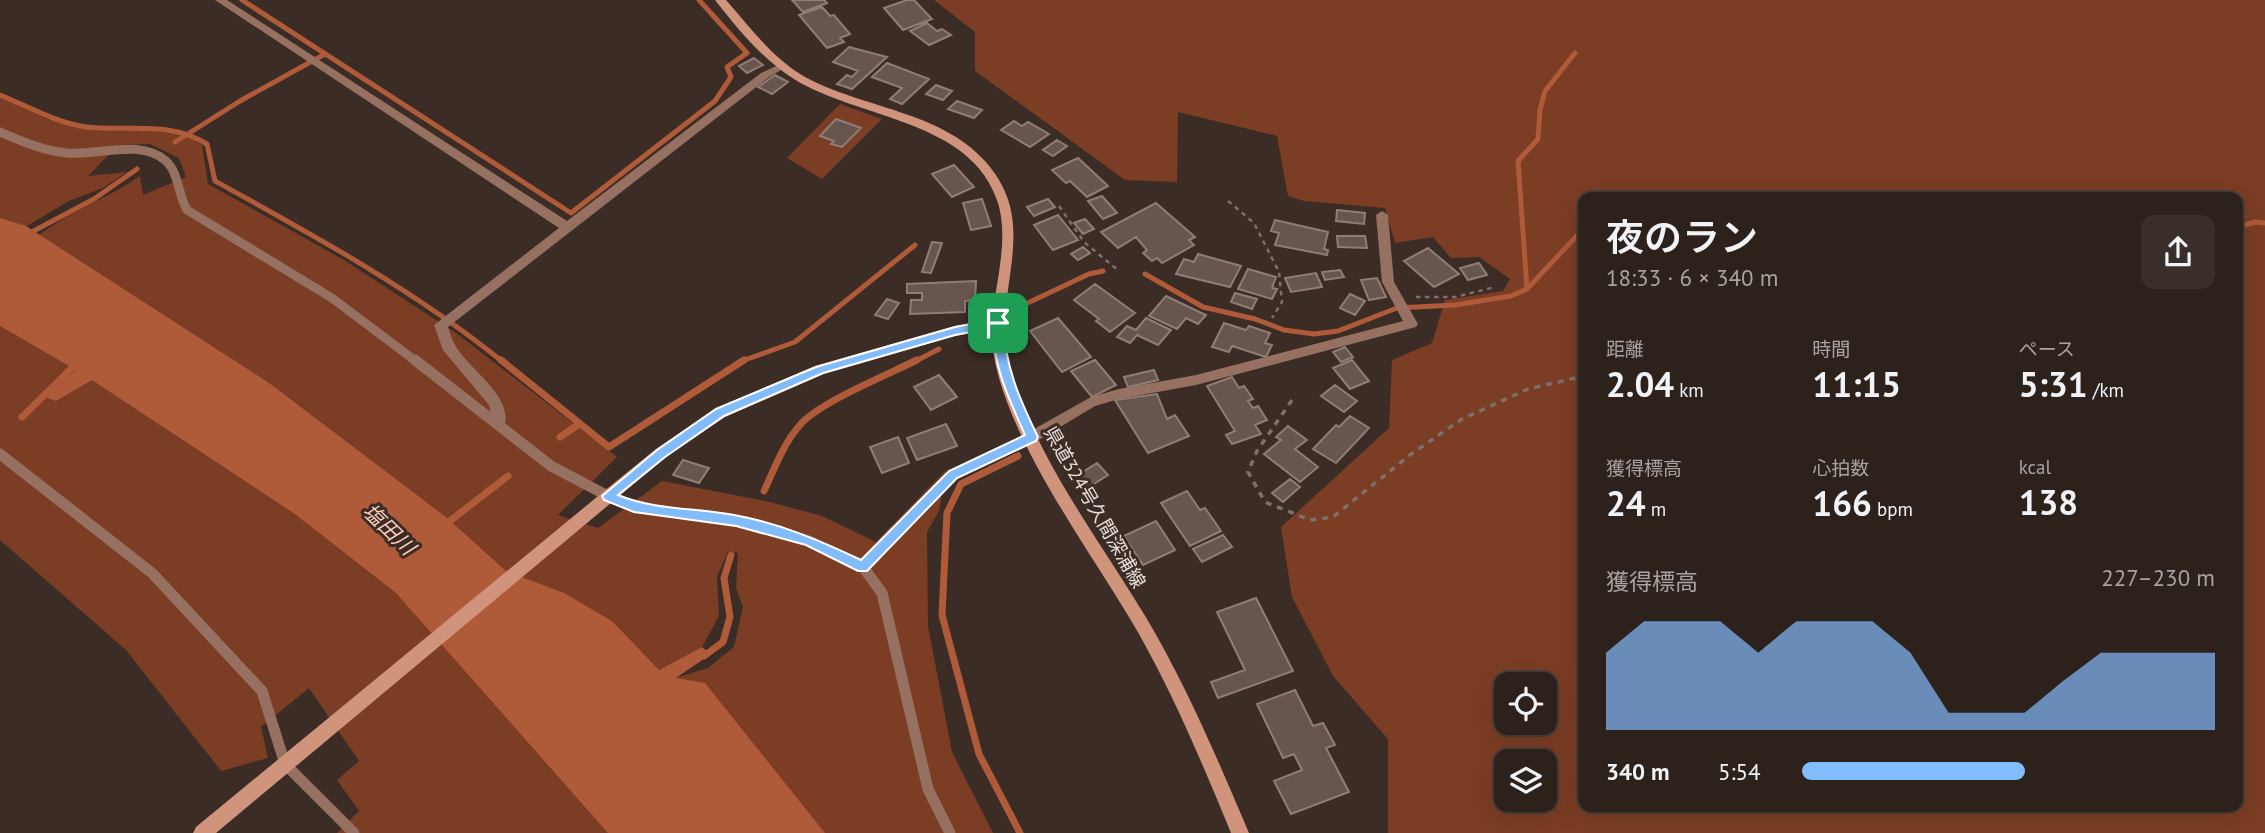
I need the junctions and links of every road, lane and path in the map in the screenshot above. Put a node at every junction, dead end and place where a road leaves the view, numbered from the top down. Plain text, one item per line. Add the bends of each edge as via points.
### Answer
1 (220, 0) edge
2 (720, 0) edge
3 (783, 66) junction
4 (0, 132) edge
5 (1228, 201) dead end
6 (1059, 206) dead end
7 (1382, 215) dead end
8 (567, 228) junction
9 (1119, 271) dead end
10 (1495, 288) dead end
11 (1397, 299) junction
12 (1272, 318) dead end
13 (998, 323) junction
14 (1578, 377) edge
15 (1292, 401) dead end
16 (499, 423) junction
17 (1032, 437) junction
18 (0, 454) edge
19 (608, 496) junction
20 (863, 567) junction
21 (285, 764) junction
22 (202, 833) edge
23 (354, 833) edge
24 (950, 833) edge
25 (1240, 833) edge

1 - 8 street
2 - 3 main road, 県道324号久間深浦線
3 - 8 street via 765,75
3 - 13 main road, 県道324号久間深浦線 via 824,90 927,128 958,144 981,164 999,192 1008,222 1009,257
4 - 16 lane via 69,154 144,151 164,159 174,171 178,199 187,210 332,298
5 - 12 path via 1254,223 1279,272 1282,302
6 - 9 path via 1084,242
7 - 11 street via 1388,282
8 - 16 street via 442,326 448,346 496,402
10 - 11 path via 1455,297
11 - 17 street via 1411,324 1091,402
13 - 17 main road, 県道324号久間深浦線 via 1008,386
13 - 19 main road via 820,370 720,413
14 - 15 path via 1528,389 1462,419 1333,517 1310,520 1265,502 1248,472 1257,450
16 - 19 lane via 551,466
17 - 20 path via 953,474
17 - 25 main road, 県道324号久間深浦線 via 1162,660
18 - 21 lane via 152,573 262,691
19 - 20 lane via 634,507 736,521 809,541
19 - 21 main road
20 - 24 lane via 882,593 928,789
21 - 22 main road
21 - 23 lane

